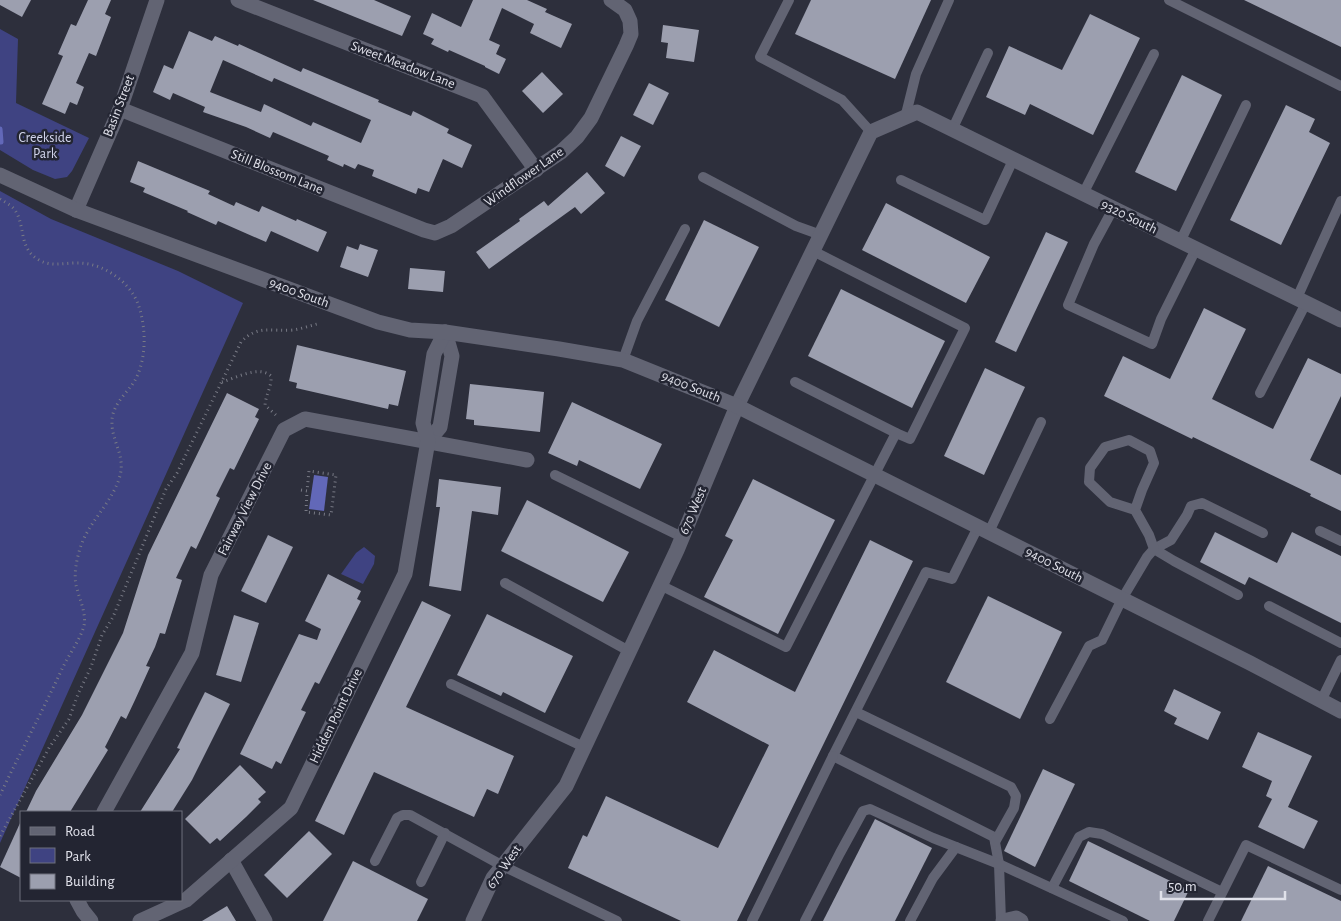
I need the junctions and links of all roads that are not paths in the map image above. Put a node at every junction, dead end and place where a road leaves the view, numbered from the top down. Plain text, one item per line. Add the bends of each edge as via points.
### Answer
1 (157, 0) edge
2 (238, 0) edge
3 (611, 0) edge
4 (788, 0) edge
5 (949, 0) edge
6 (1169, 0) edge
7 (988, 53) dead end
8 (1154, 54) dead end
9 (1341, 86) edge
10 (1246, 105) dead end
11 (120, 109) junction
12 (911, 115) junction
13 (952, 130) junction
14 (871, 132) junction
15 (1013, 160) junction
16 (536, 170) junction
17 (0, 175) edge
18 (702, 177) dead end
19 (901, 180) dead end
20 (1083, 194) junction
21 (1341, 201) edge
22 (1113, 209) junction
23 (76, 210) junction
24 (685, 229) dead end
25 (435, 232) joint
26 (821, 235) junction
27 (1180, 242) junction
28 (1196, 249) junction
29 (813, 251) junction
30 (1302, 300) junction
31 (1341, 320) edge
32 (445, 332) junction
33 (623, 360) junction
34 (795, 382) dead end
35 (1260, 393) dead end
36 (737, 406) junction
37 (1041, 422) dead end
38 (896, 433) junction
39 (428, 441) junction
40 (526, 460) dead end
41 (874, 474) junction
42 (555, 475) dead end
43 (1134, 510) junction
44 (983, 529) junction
45 (1320, 530) dead end
46 (1263, 533) dead end
47 (682, 537) junction
48 (1341, 541) edge
49 (1154, 549) junction
50 (505, 583) dead end
51 (660, 585) junction
52 (1238, 595) dead end
53 (1122, 599) junction
54 (1269, 606) dead end
55 (1341, 643) edge
56 (630, 651) junction
57 (1341, 660) edge
58 (451, 684) dead end
59 (1320, 701) junction
60 (1341, 711) edge
61 (856, 712) junction
62 (1050, 719) dead end
63 (584, 747) junction
64 (833, 756) junction
65 (105, 811) edge
66 (445, 833) junction
67 (995, 842) junction
68 (956, 847) junction
69 (231, 860) junction
70 (375, 862) dead end
71 (999, 864) junction
72 (503, 866) junction
73 (421, 882) dead end
74 (1052, 888) junction
75 (1341, 890) edge
76 (1222, 892) junction
77 (78, 901) edge
78 (91, 921) edge
79 (140, 921) edge
80 (264, 921) edge
81 (473, 921) edge
82 (617, 921) edge
83 (752, 921) edge
84 (805, 921) edge
85 (910, 921) edge
86 (1002, 921) edge
87 (1021, 921) edge
88 (1123, 921) edge
89 (1208, 921) edge

1 - 11 street, Basin Street
2 - 16 street, Sweet Meadow Lane via 482,96
3 - 16 street, Windflower Lane via 625,10 630,21 631,34 626,46 577,137
4 - 14 lane via 760,57 842,100
5 - 12 lane via 916,74
6 - 9 lane
7 - 13 lane
8 - 20 lane
10 - 27 lane
11 - 23 street, Basin Street
11 - 25 street, Still Blossom Lane
12 - 13 street, 9320 South
12 - 14 street
13 - 15 street, 9320 South
14 - 26 street, 670 West
15 - 19 lane via 985,220
15 - 20 street, 9320 South
16 - 25 street, Windflower Lane via 451,226
17 - 23 street, 9400 South
18 - 26 lane via 796,226
20 - 22 street, 9320 South
21 - 30 lane
22 - 27 street, 9320 South
22 - 28 lane via 1068,305 1152,344
23 - 32 street, 9400 South via 378,322 410,330
24 - 33 lane via 637,321
26 - 29 street, 670 West
27 - 28 street, 9320 South
28 - 30 street, 9320 South
29 - 36 street, 670 West
29 - 38 lane via 965,328 910,439
30 - 31 street, 9320 South
30 - 35 lane
32 - 33 street, 9400 South
32 - 39 street, Hidden Point Drive via 434,354 423,423
33 - 36 street, 9400 South
34 - 38 lane
36 - 41 street, 9400 South
36 - 47 street, 670 West
37 - 44 lane
38 - 41 lane
39 - 40 street, Fairway View Drive
39 - 65 street, Fairway View Drive via 306,419 284,430 211,575 192,653
39 - 69 street, Hidden Point Drive via 405,574 291,808
41 - 44 street, 9400 South
41 - 51 lane via 786,647
42 - 47 lane
43 - 43 lane via 1154,463 1150,451 1128,440 1105,447 1090,468 1089,482 1110,502
43 - 49 lane
44 - 53 street, 9400 South
44 - 61 lane via 952,579 926,572
45 - 48 lane
46 - 49 lane via 1202,503 1191,506 1171,540
47 - 51 street, 670 West
49 - 52 lane
49 - 53 lane
50 - 56 lane
51 - 56 street, 670 West
53 - 59 street, 9400 South
53 - 62 lane via 1102,640 1089,646
54 - 55 lane
56 - 63 street, 670 West
57 - 59 lane
58 - 63 lane
59 - 60 street, 9400 South
61 - 64 lane
61 - 67 lane via 1011,787 1016,796 1014,808
63 - 72 street, 670 West via 566,786
64 - 67 lane via 994,837
64 - 83 lane
66 - 70 lane via 410,814 403,815 397,818
66 - 72 lane
66 - 73 lane
67 - 71 lane
68 - 71 lane
68 - 84 lane via 870,809 862,811
68 - 85 lane via 933,878
69 - 79 street, Hidden Point Drive via 186,900
69 - 80 street
71 - 74 lane
71 - 86 lane
72 - 81 street, 670 West via 493,878
72 - 82 lane
74 - 76 lane via 1079,837 1089,832 1102,834
74 - 88 lane
75 - 76 lane via 1246,845
76 - 89 lane
77 - 78 street
86 - 87 street via 1016,918

